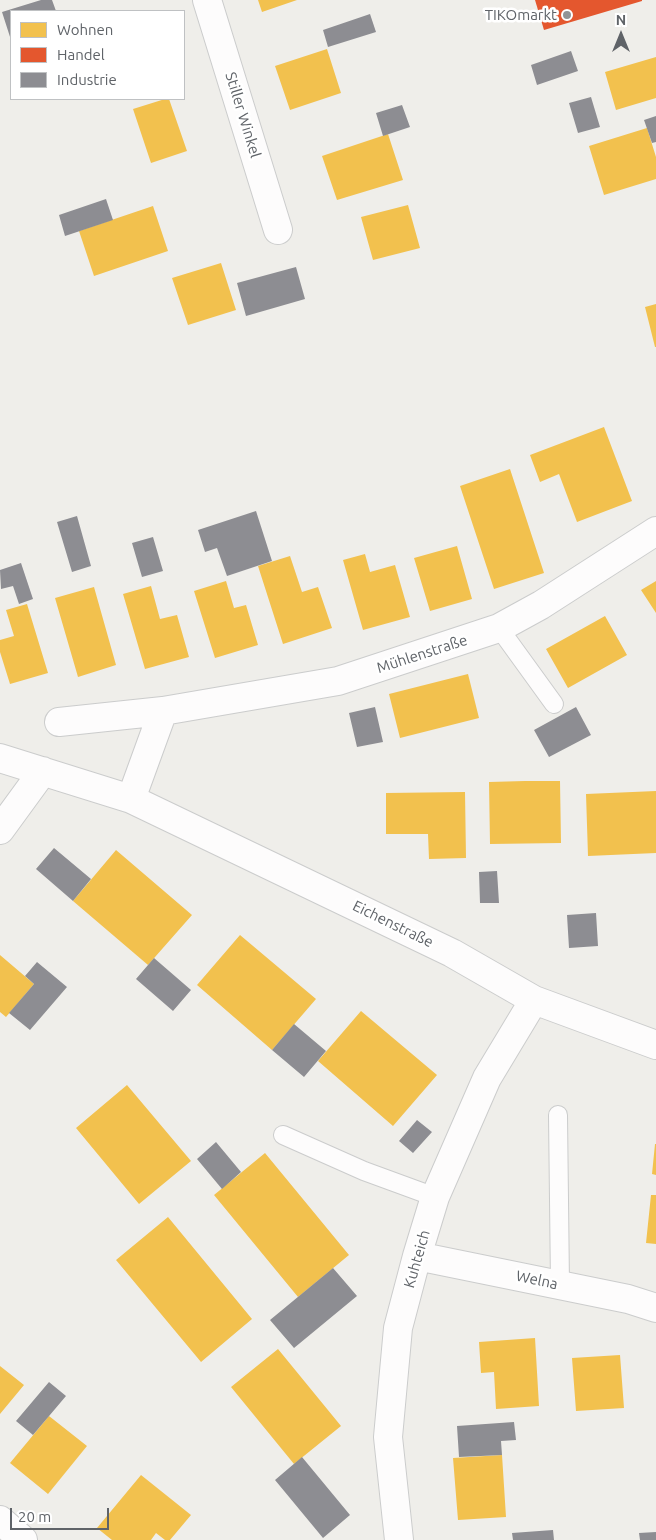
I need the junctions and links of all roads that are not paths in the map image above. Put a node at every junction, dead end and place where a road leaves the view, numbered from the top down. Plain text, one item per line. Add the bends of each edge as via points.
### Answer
1 (207, 0) edge
2 (278, 230) dead end
3 (656, 531) edge
4 (499, 628) junction
5 (554, 704) dead end
6 (163, 711) junction
7 (59, 722) dead end
8 (0, 758) edge
9 (43, 771) junction
10 (131, 799) junction
11 (0, 830) edge
12 (534, 1000) junction
13 (656, 1045) edge
14 (558, 1116) dead end
15 (283, 1135) dead end
16 (435, 1197) junction
17 (417, 1256) junction
18 (560, 1285) junction
19 (656, 1308) edge
20 (0, 1520) edge
21 (23, 1540) edge
22 (399, 1540) edge

1 - 2 street, Stiller Winkel
3 - 4 street, Mühlenstraße via 541,605
4 - 5 lane
4 - 6 street, Mühlenstraße via 338,681
6 - 7 street, Mühlenstraße
6 - 10 street
8 - 9 street
9 - 10 street
9 - 11 street
10 - 12 street, Eichenstraße via 452,953
12 - 13 street, Eichenstraße
12 - 16 street, Kuhteich via 487,1078
14 - 18 lane
15 - 16 lane via 364,1171
16 - 17 street, Kuhteich
17 - 18 street, Welna
17 - 22 street, Kuhteich via 398,1328 388,1437
18 - 19 street, Welna
20 - 21 street

